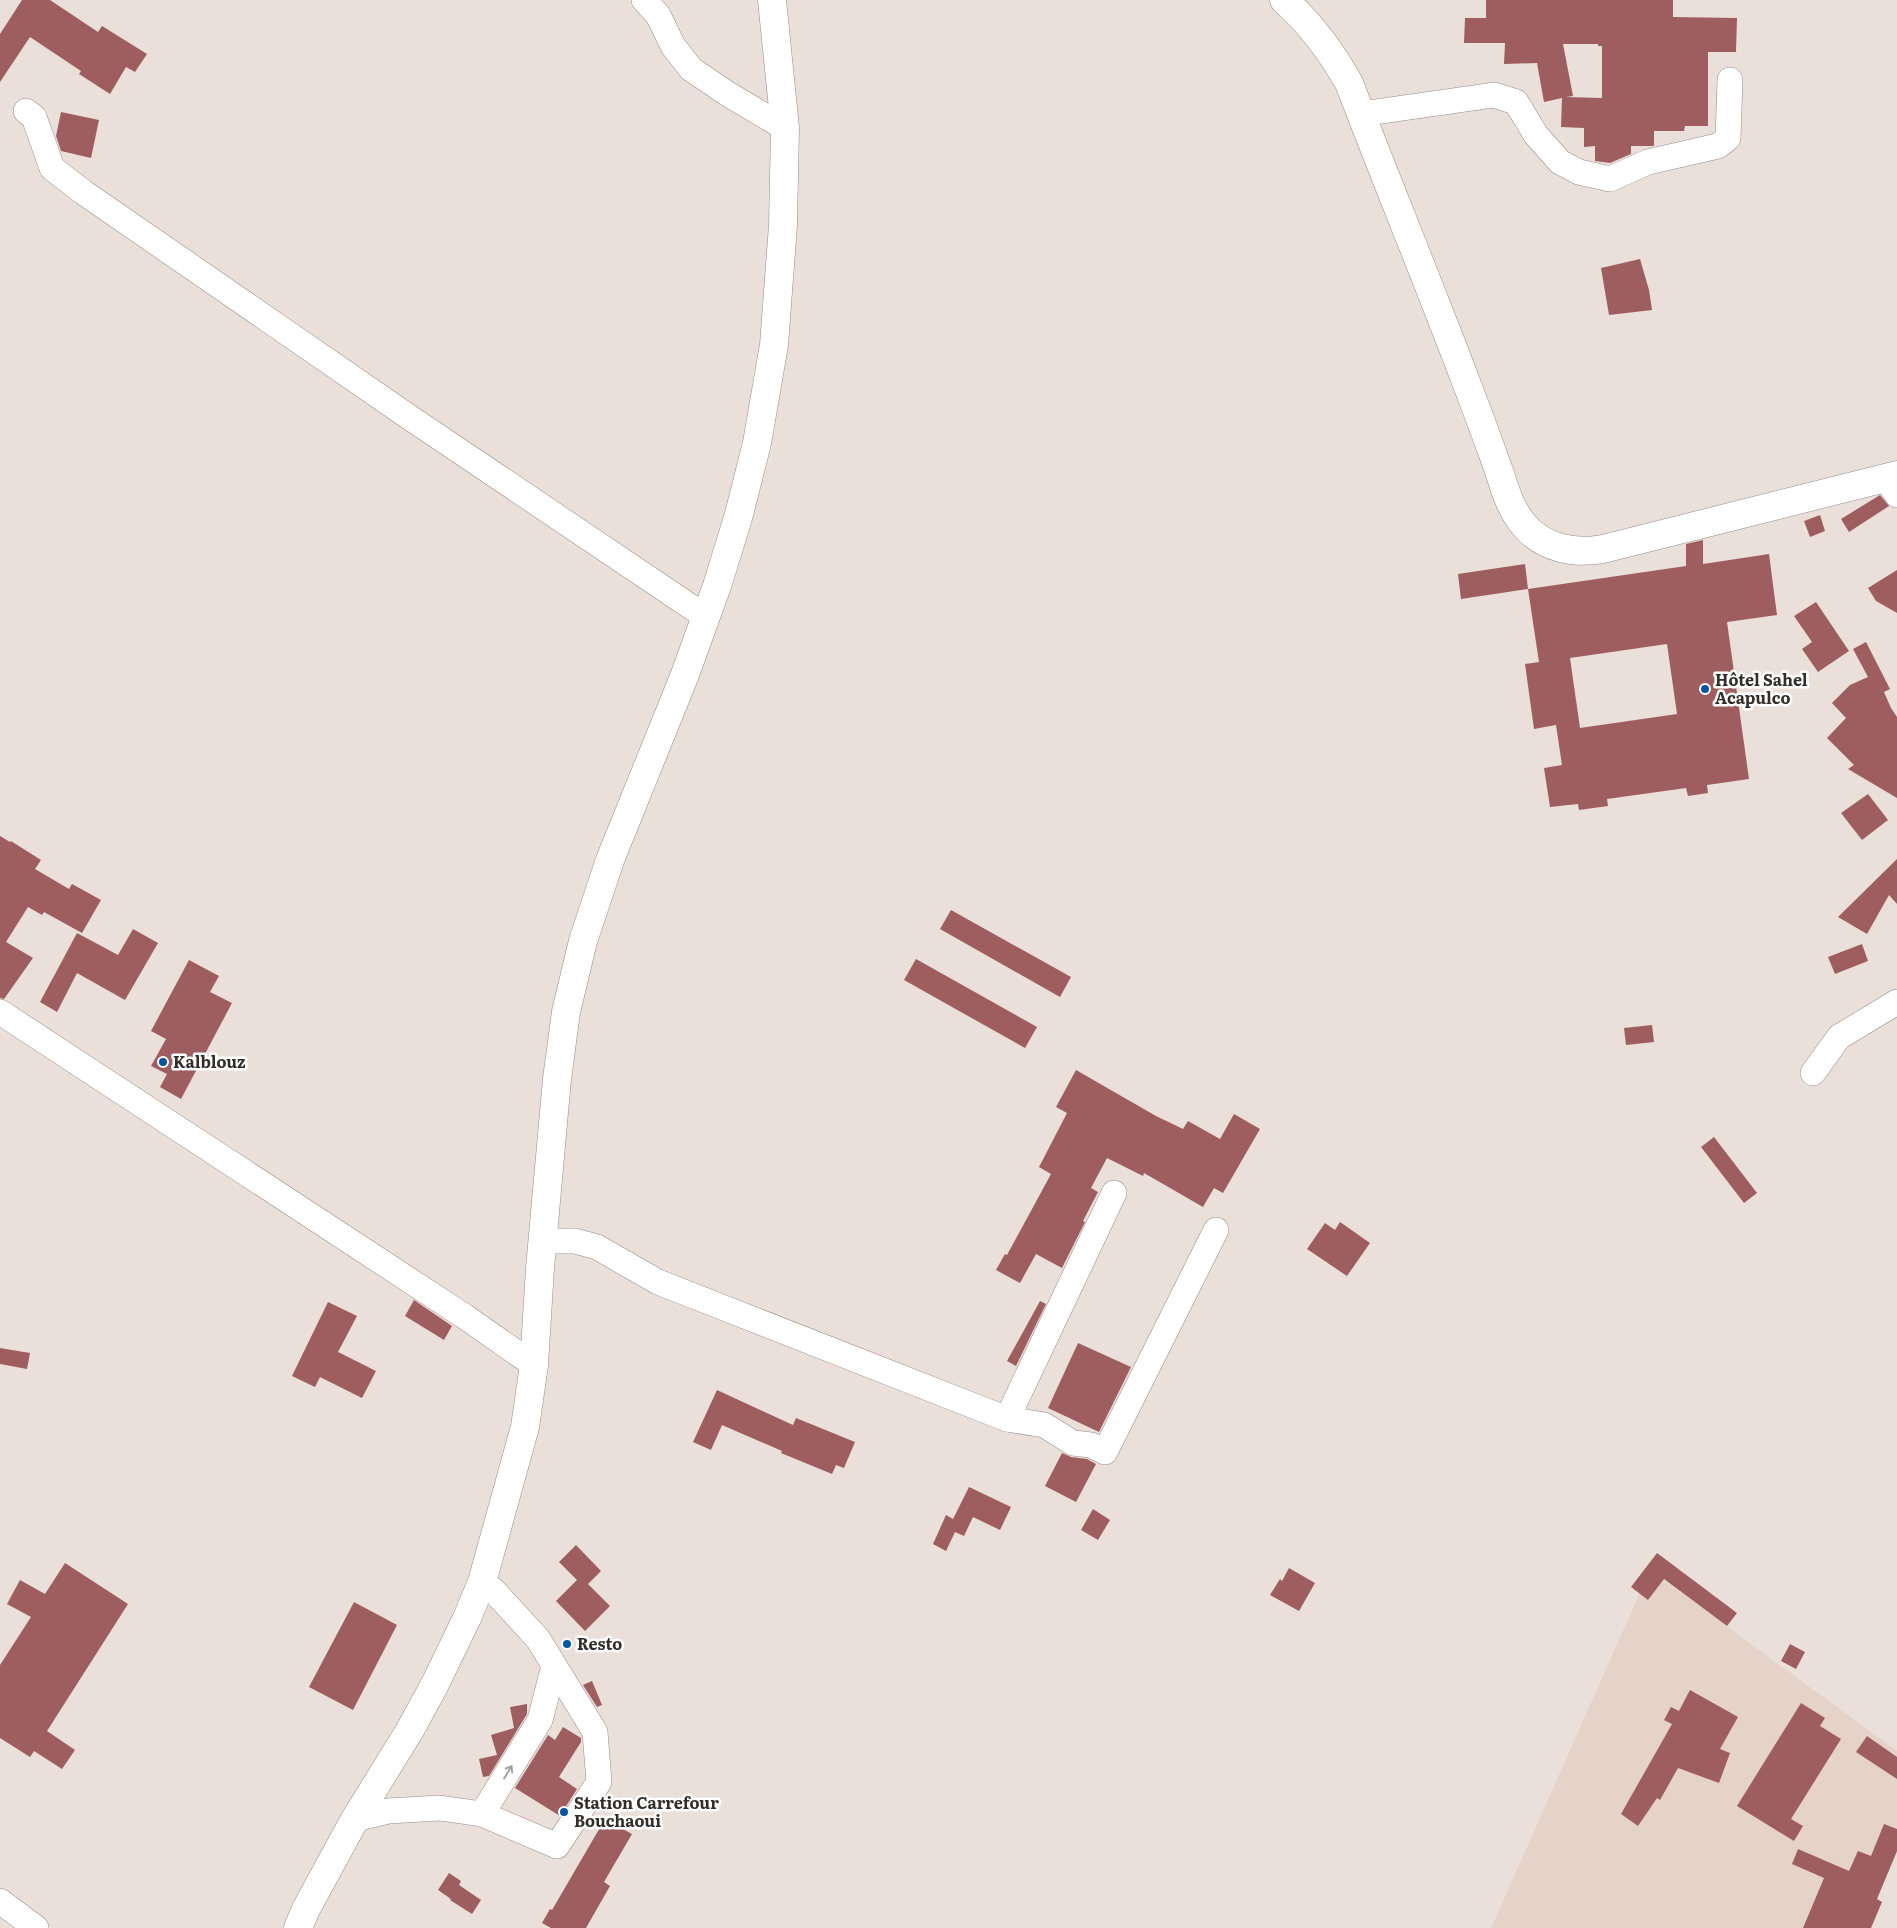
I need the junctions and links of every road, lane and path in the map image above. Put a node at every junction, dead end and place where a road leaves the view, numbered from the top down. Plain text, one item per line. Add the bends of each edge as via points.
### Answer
1 (644, 0) edge
2 (772, 0) edge
3 (1284, 0) edge
4 (1730, 80) dead end
5 (26, 112) dead end
6 (1361, 114) junction
7 (785, 128) junction
8 (1893, 482) edge
9 (706, 617) junction
10 (1897, 1002) edge
11 (0, 1012) edge
12 (1813, 1072) dead end
13 (1114, 1193) dead end
14 (1216, 1230) dead end
15 (542, 1241) junction
16 (534, 1364) junction
17 (1007, 1419) junction
18 (482, 1582) junction
19 (554, 1666) junction
20 (482, 1814) junction
21 (355, 1819) junction
22 (0, 1902) edge
23 (36, 1928) edge
24 (298, 1928) edge

1 - 7 street via 658,15 673,46 691,69
2 - 7 main road
3 - 6 main road via 1313,28 1333,54
4 - 6 street via 1728,138 1718,146 1648,162 1610,179 1579,172 1560,162 1536,135 1516,102 1494,95
5 - 9 street via 34,117 52,168 83,192 400,412
6 - 8 main road via 1508,497 1525,527 1538,538 1570,551 1586,552
7 - 9 main road via 783,225 774,345 757,443 738,518
9 - 15 main road via 610,860 583,941 566,1012
10 - 12 street via 1839,1038
11 - 16 street
13 - 17 street
14 - 17 street via 1105,1452 1091,1445 1073,1443 1044,1425
15 - 16 main road
15 - 17 street via 575,1241 597,1247 658,1282
16 - 18 main road via 525,1427
18 - 19 street via 538,1640
18 - 21 main road via 434,1686
20 -> 19 street via 540,1720
19 - 20 street via 595,1732 599,1782 558,1846
20 - 21 street via 440,1808 388,1811
21 - 24 main road
22 - 23 street

